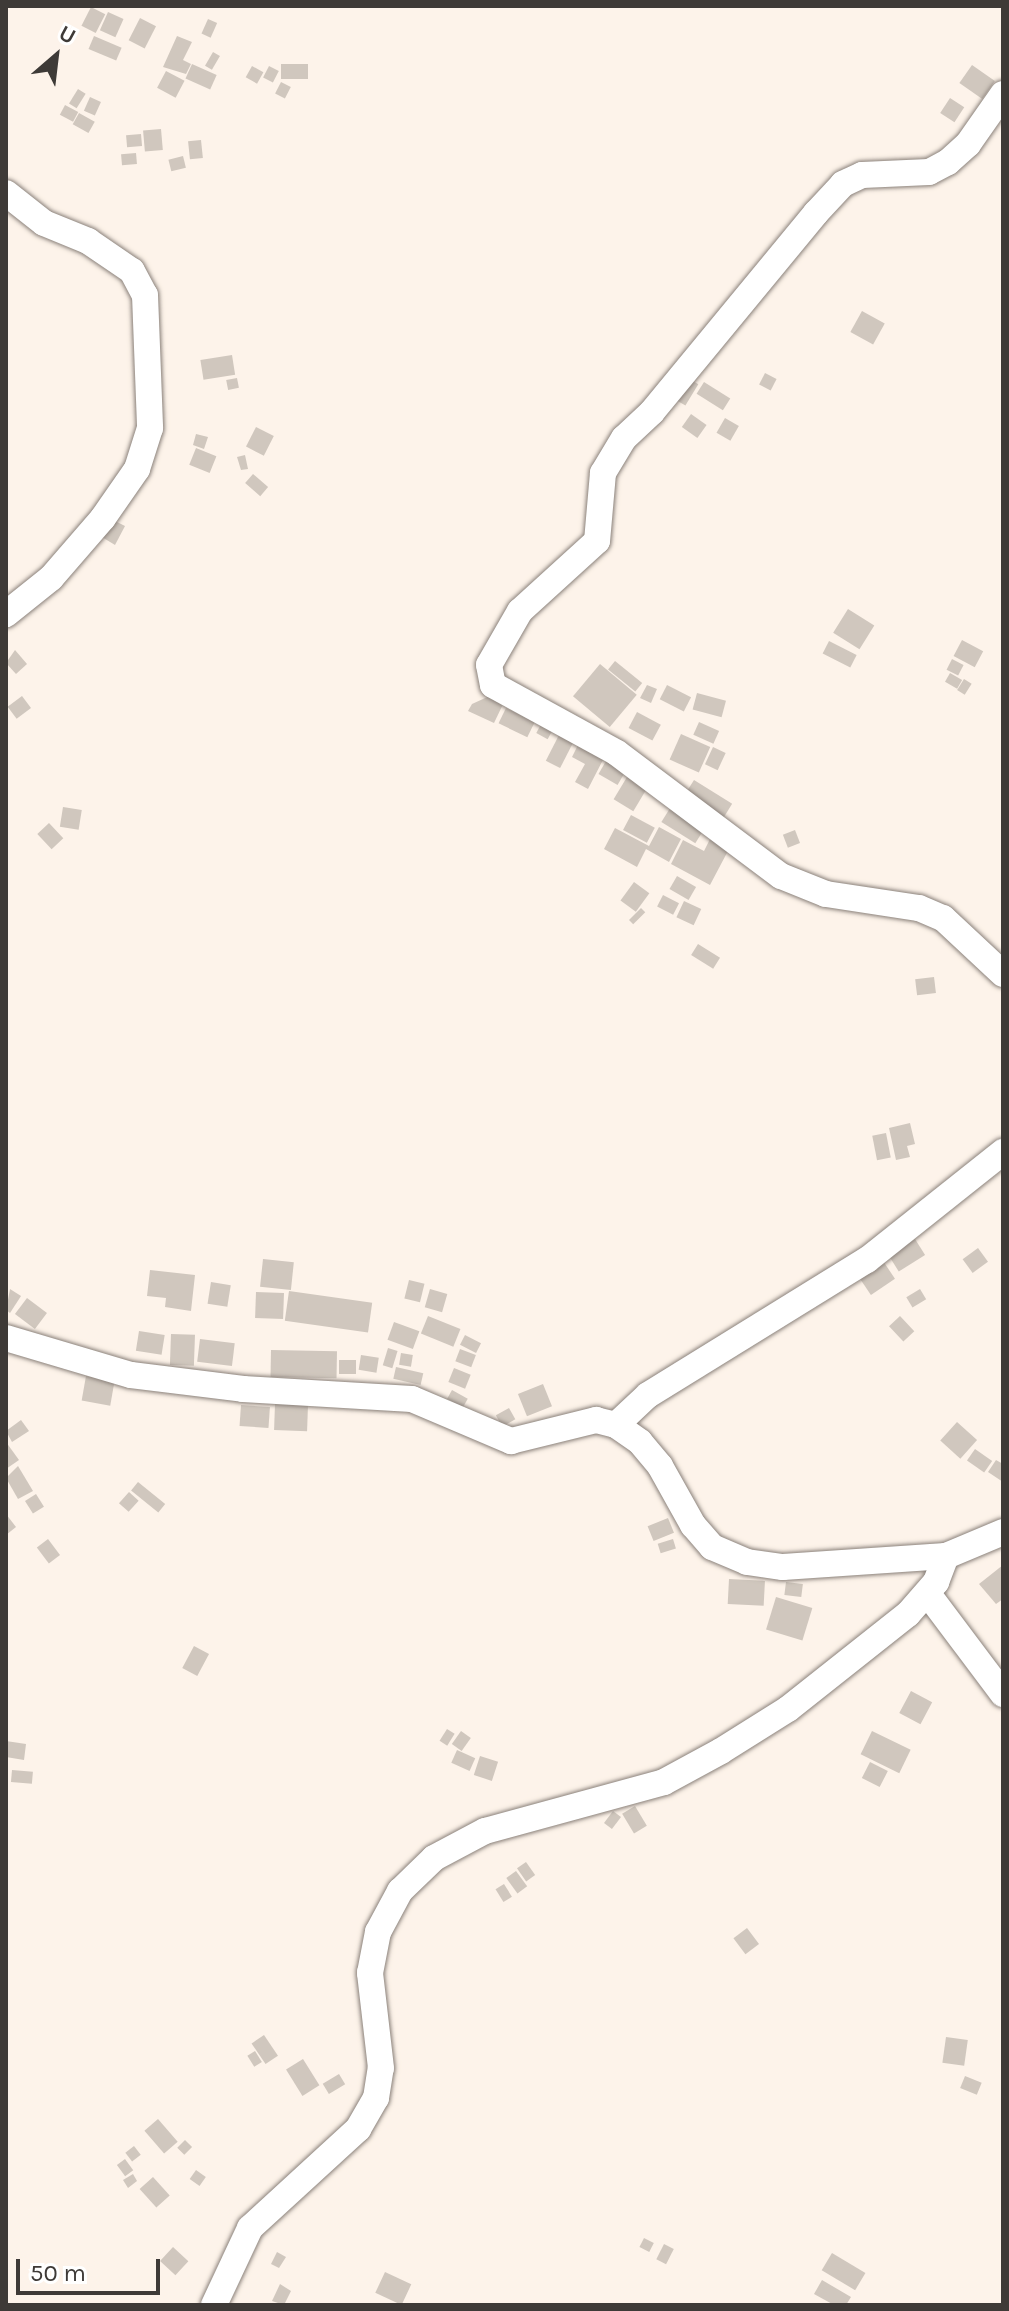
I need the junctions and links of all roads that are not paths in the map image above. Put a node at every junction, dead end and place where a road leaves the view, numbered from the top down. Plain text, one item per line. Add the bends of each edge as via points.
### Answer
1 (1003, 94) edge
2 (6, 193) edge
3 (6, 614) edge
4 (1003, 974) edge
5 (1003, 1152) edge
6 (6, 1338) edge
7 (616, 1425) junction
8 (1003, 1532) edge
9 (946, 1556) junction
10 (928, 1594) junction
11 (1003, 1694) edge
12 (214, 2305) edge

1 - 4 street via 968,144 948,162 929,172 862,175 843,184 825,203 652,412 624,438 603,473 597,541 520,611 489,665 493,685 617,753 781,876 826,894 919,908 943,918
2 - 3 street via 44,223 88,241 132,271 145,295 150,428 137,469 103,518 51,578
5 - 7 street via 867,1260 648,1395
6 - 7 street via 131,1375 243,1389 412,1399 511,1441 596,1420
7 - 9 street via 660,1466 693,1525 712,1547 747,1562 783,1567
8 - 9 street
9 - 10 street
10 - 11 street
10 - 12 street via 788,1709 721,1751 664,1782 485,1831 434,1858 400,1891 378,1932 370,1973 381,2068 376,2098 358,2129 250,2228

